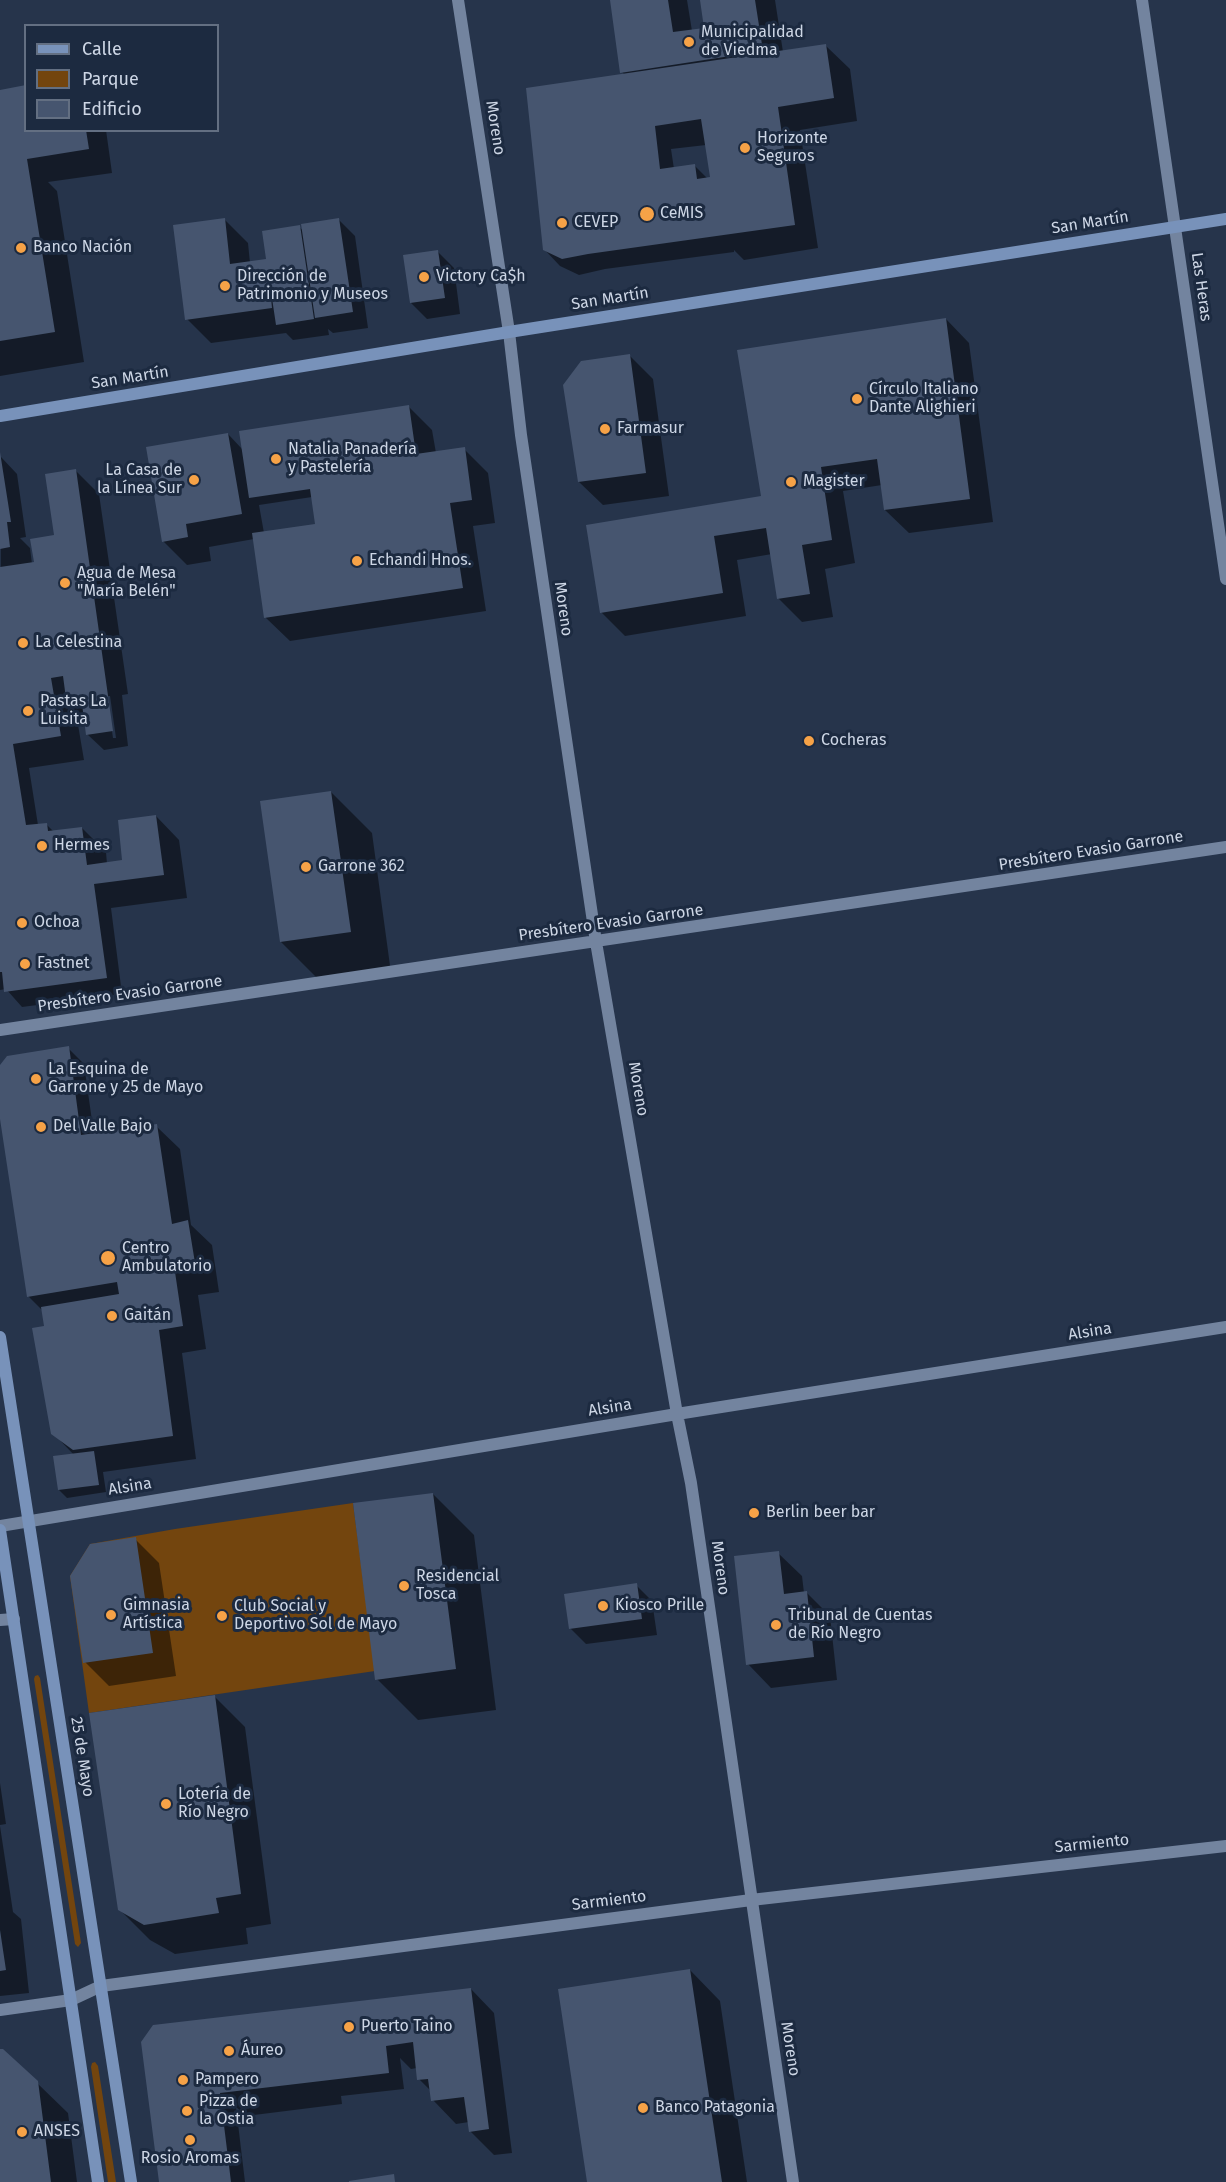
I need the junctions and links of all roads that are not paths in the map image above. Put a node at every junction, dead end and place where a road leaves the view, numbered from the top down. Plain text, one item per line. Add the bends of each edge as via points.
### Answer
1 (458, 0) edge
2 (1142, 0) edge
3 (1226, 219) edge
4 (1175, 226) junction
5 (510, 332) junction
6 (0, 416) edge
7 (1226, 579) edge
8 (1226, 847) edge
9 (596, 942) junction
10 (0, 1030) edge
11 (1226, 1327) edge
12 (0, 1337) edge
13 (677, 1414) junction
14 (29, 1520) junction
15 (0, 1528) edge
16 (14, 1619) junction
17 (0, 1620) edge
18 (1226, 1846) edge
19 (751, 1899) junction
20 (101, 1986) junction
21 (71, 2000) junction
22 (0, 2010) edge
23 (98, 2182) edge
24 (130, 2182) edge
25 (793, 2182) edge

1 - 5 street, Moreno
2 - 4 street, Las Heras
3 - 4 main road, San Martín
4 - 5 main road, San Martín
4 - 7 street, Las Heras
5 - 6 main road, San Martín
5 - 9 street, Moreno via 520,435
8 - 9 street, Presbítero Evasio Garrone
9 - 10 street, Presbítero Evasio Garrone
9 - 13 street, Moreno
11 - 13 street, Alsina
12 - 14 main road, 25 de Mayo
13 - 14 street, Alsina
13 - 19 street, Moreno via 691,1483
14 - 15 street, Alsina
14 - 20 main road, 25 de Mayo
15 - 16 main road
16 - 17 street
16 - 21 main road
18 - 19 street, Sarmiento
19 - 20 street, Sarmiento
19 - 25 street, Moreno
20 - 21 street, Sarmiento
20 - 24 main road, 25 de Mayo
21 - 22 street, Sarmiento
21 - 23 main road

